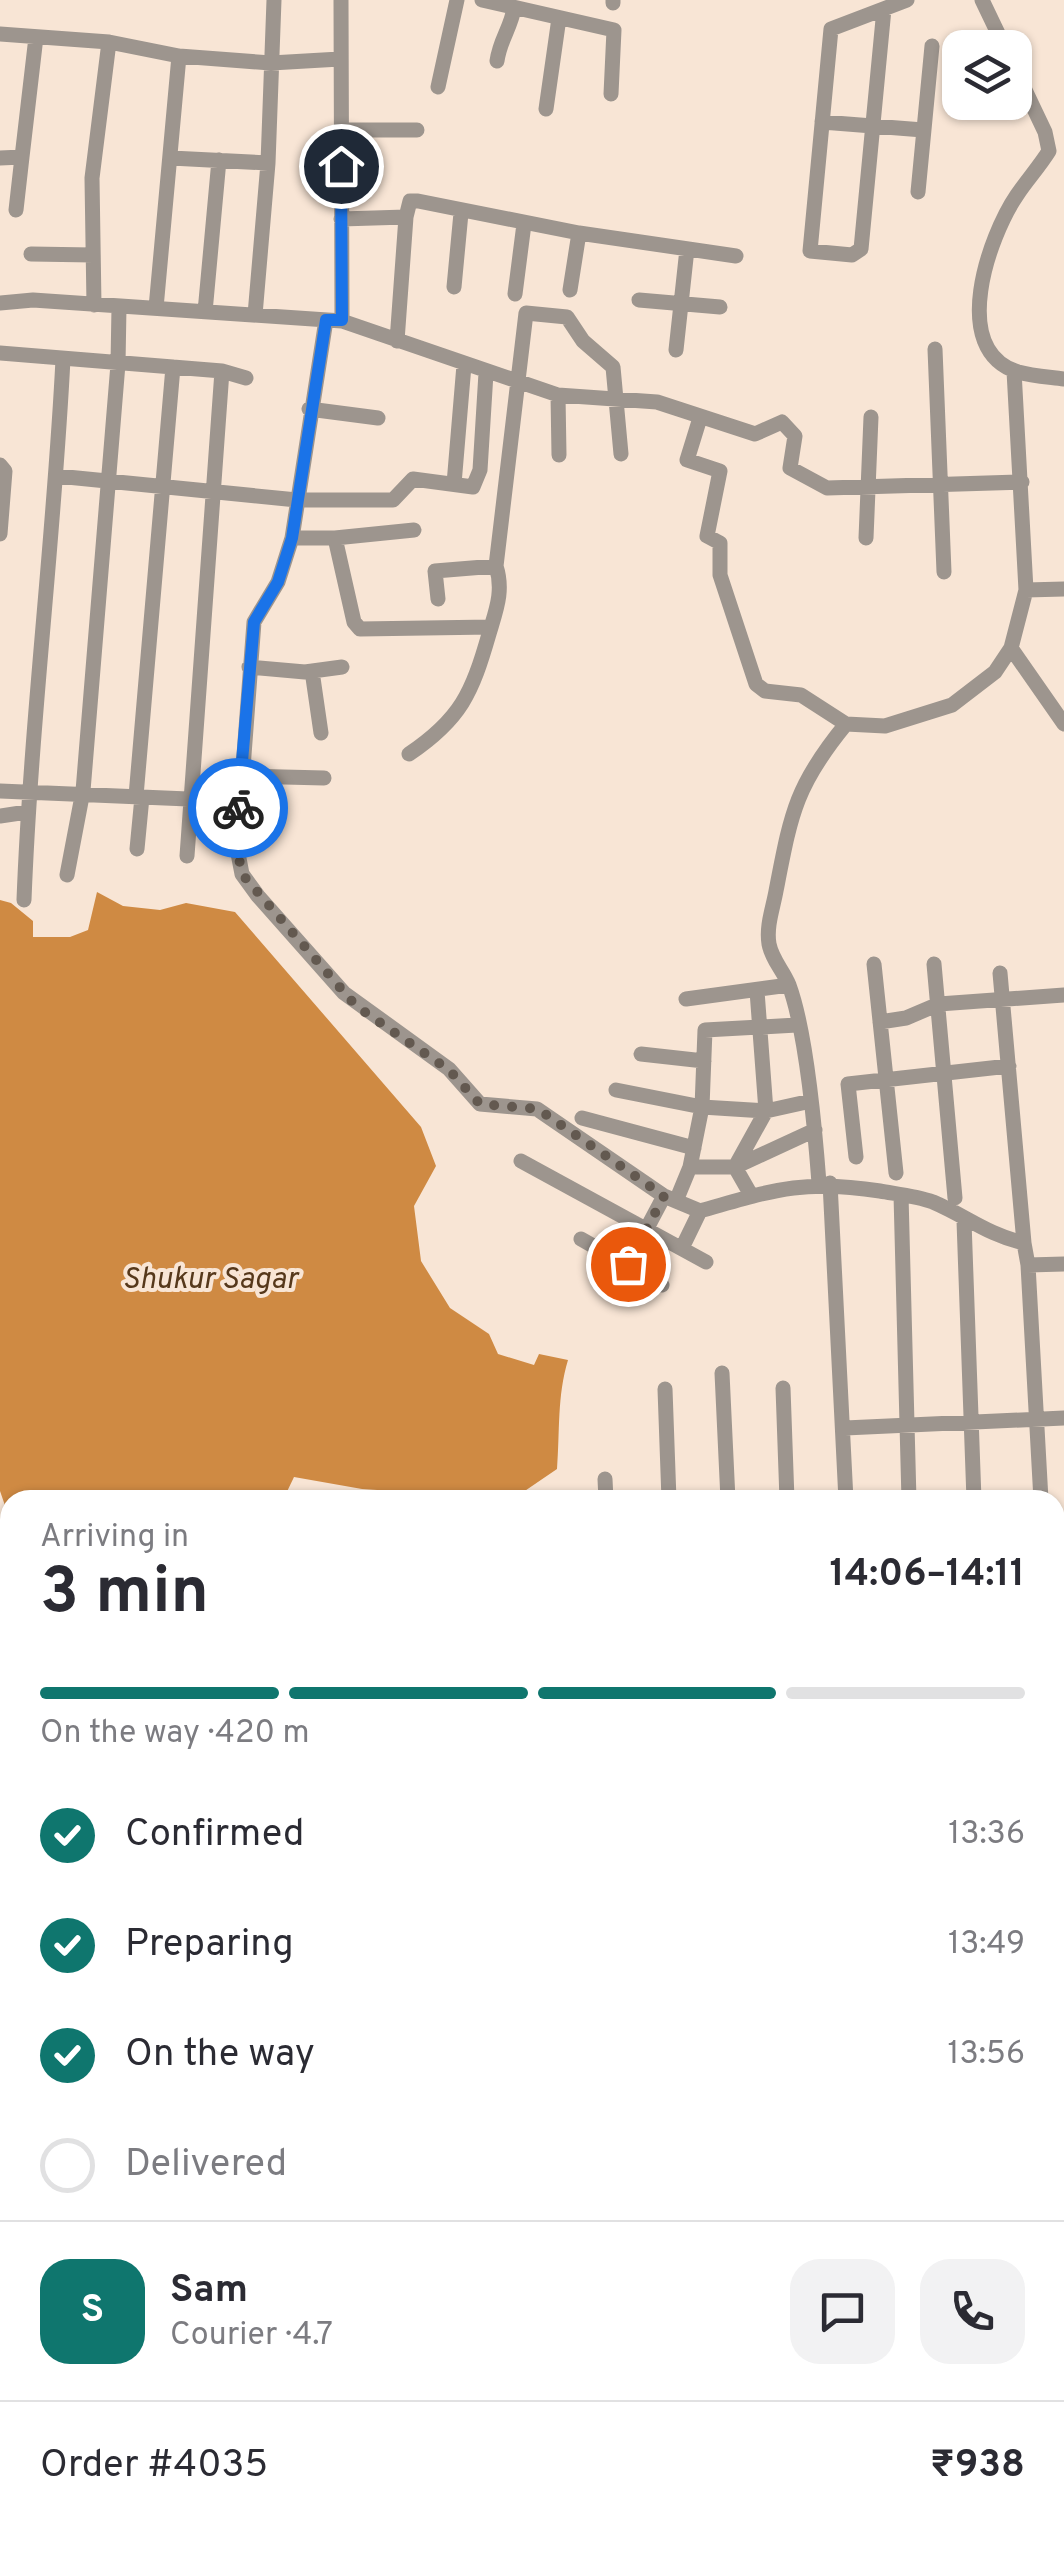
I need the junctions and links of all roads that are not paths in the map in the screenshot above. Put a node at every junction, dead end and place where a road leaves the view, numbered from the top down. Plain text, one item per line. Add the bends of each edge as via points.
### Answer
1 (274, 0) edge
2 (341, 0) edge
3 (457, 0) edge
4 (482, 0) edge
5 (908, 0) edge
6 (982, 0) edge
7 (514, 8) junction
8 (561, 9) edge
9 (884, 9) junction
10 (996, 30) edge
11 (0, 34) edge
12 (36, 37) junction
13 (108, 42) junction
14 (932, 46) dead end
15 (180, 56) junction
16 (340, 59) junction
17 (497, 61) dead end
18 (271, 64) junction
19 (438, 86) dead end
20 (611, 94) dead end
21 (1032, 105) edge
22 (546, 109) dead end
23 (822, 122) junction
24 (873, 126) junction
25 (341, 130) junction
26 (417, 130) dead end
27 (923, 130) junction
28 (22, 157) junction
29 (0, 158) edge
30 (171, 158) junction
31 (219, 160) junction
32 (268, 163) junction
33 (918, 192) dead end
34 (16, 210) dead end
35 (461, 213) junction
36 (406, 217) junction
37 (341, 220) junction
38 (524, 224) junction
39 (579, 233) junction
40 (687, 248) junction
41 (30, 254) dead end
42 (93, 254) junction
43 (736, 256) dead end
44 (454, 287) dead end
45 (570, 290) dead end
46 (515, 294) dead end
47 (639, 300) dead end
48 (0, 303) edge
49 (681, 303) junction
50 (94, 305) junction
51 (119, 307) junction
52 (720, 307) dead end
53 (156, 308) junction
54 (206, 312) junction
55 (255, 315) junction
56 (333, 320) junction
57 (397, 341) junction
58 (936, 349) dead end
59 (676, 350) dead end
60 (0, 353) edge
61 (63, 359) junction
62 (118, 364) junction
63 (464, 365) junction
64 (173, 367) junction
65 (222, 371) junction
66 (1014, 371) junction
67 (486, 373) junction
68 (246, 378) dead end
69 (1064, 379) edge
70 (518, 380) junction
71 (558, 395) junction
72 (616, 399) junction
73 (310, 409) junction
74 (871, 417) dead end
75 (378, 418) dead end
76 (700, 418) junction
77 (558, 454) dead end
78 (621, 454) dead end
79 (0, 465) edge
80 (480, 470) junction
81 (508, 472) junction
82 (57, 476) junction
83 (108, 480) junction
84 (1022, 482) junction
85 (454, 484) junction
86 (162, 486) junction
87 (942, 486) junction
88 (868, 489) junction
89 (212, 490) junction
90 (297, 500) junction
91 (414, 530) dead end
92 (0, 534) edge
93 (292, 538) junction
94 (335, 538) junction
95 (866, 538) dead end
96 (496, 566) junction
97 (944, 572) dead end
98 (1064, 589) edge
99 (1026, 590) junction
100 (438, 599) dead end
101 (491, 627) junction
102 (1011, 648) junction
103 (249, 667) junction
104 (342, 667) dead end
105 (312, 671) junction
106 (846, 724) junction
107 (1064, 724) edge
108 (321, 733) dead end
109 (409, 754) dead end
110 (241, 776) junction
111 (324, 778) dead end
112 (29, 790) junction
113 (0, 791) edge
114 (83, 791) junction
115 (139, 797) junction
116 (238, 797) junction
117 (188, 799) junction
118 (27, 812) junction
119 (0, 816) edge
120 (137, 849) dead end
121 (188, 856) dead end
122 (67, 875) dead end
123 (24, 900) dead end
124 (874, 964) dead end
125 (934, 964) dead end
126 (1000, 973) dead end
127 (788, 985) junction
128 (756, 991) junction
129 (1064, 995) edge
130 (686, 999) dead end
131 (1003, 999) junction
132 (938, 1004) junction
133 (880, 1022) junction
134 (762, 1024) junction
135 (797, 1025) junction
136 (641, 1054) dead end
137 (704, 1061) junction
138 (1009, 1066) junction
139 (946, 1072) junction
140 (886, 1078) junction
141 (616, 1090) dead end
142 (810, 1102) junction
143 (702, 1107) junction
144 (766, 1111) junction
145 (582, 1118) dead end
146 (816, 1130) junction
147 (694, 1148) junction
148 (856, 1158) dead end
149 (521, 1161) dead end
150 (735, 1166) junction
151 (690, 1167) junction
152 (896, 1174) dead end
153 (825, 1183) junction
154 (901, 1195) junction
155 (752, 1196) junction
156 (670, 1198) junction
157 (955, 1198) dead end
158 (700, 1211) junction
159 (964, 1221) junction
160 (646, 1231) junction
161 (581, 1238) dead end
162 (1024, 1243) junction
163 (682, 1248) junction
164 (706, 1262) dead end
165 (628, 1264) junction
166 (1064, 1264) edge
167 (1028, 1265) junction
168 (662, 1285) dead end
169 (722, 1372) dead end
170 (783, 1388) dead end
171 (665, 1389) dead end
172 (1036, 1418) junction
173 (1064, 1418) edge
174 (972, 1422) junction
175 (909, 1426) junction
176 (845, 1428) junction
177 (605, 1479) dead end
178 (606, 1490) edge
179 (669, 1490) edge
180 (728, 1490) edge
181 (787, 1490) edge
182 (846, 1490) edge
183 (910, 1490) edge
184 (974, 1490) edge
185 (1040, 1490) edge

1 - 18 street
2 - 16 street
3 - 19 street
4 - 7 street
5 - 9 street
6 - 10 street
7 - 8 street
7 - 17 street
8 - 20 street via 614,30
8 - 22 street
9 - 23 street via 831,29
9 - 24 street
11 - 12 street
12 - 13 street
12 - 28 street
13 - 15 street
13 - 42 street via 92,178
14 - 27 street
15 - 18 street
15 - 30 street
16 - 18 street
16 - 25 street
18 - 32 street
21 - 66 street via 1049,151 1015,197 988,262 977,327 988,348
23 - 24 street
23 - 24 street via 810,251 852,255 861,248
24 - 27 street
25 - 26 street
25 - 37 street
27 - 33 street
28 - 29 street
28 - 34 street
30 - 31 street
30 - 53 street
31 - 32 street
31 - 54 street
32 - 55 street
35 - 36 street via 410,201
35 - 38 street
35 - 44 street
36 - 37 street
36 - 57 street
37 - 56 street
38 - 39 street
38 - 46 street
39 - 40 street
39 - 45 street
40 - 43 street
40 - 49 street
41 - 42 street
42 - 50 street
47 - 49 street
48 - 50 street
49 - 52 street
49 - 59 street
50 - 51 street
51 - 53 street
51 - 62 street
53 - 54 street
54 - 55 street
55 - 56 street
56 - 57 street
56 - 73 street
57 - 63 street
58 - 87 street
60 - 61 street
61 - 62 street
61 - 82 street
62 - 64 street
62 - 83 street
63 - 67 street
63 - 85 street
64 - 65 street
64 - 86 street
65 - 68 street
65 - 89 street
66 - 69 street
66 - 84 street
67 - 70 street
67 - 80 street
70 - 71 street
70 - 72 street via 526,313 563,316 613,367
70 - 81 street
71 - 72 street
71 - 77 street
72 - 76 street via 657,402
72 - 78 street
73 - 75 street
73 - 90 street
74 - 88 street
76 - 88 street via 755,434 782,422 795,436 790,468 827,488
76 - 106 street via 687,460 720,471 707,536 720,543 720,575 750,673 766,691 801,696
79 - 92 street
80 - 81 street
80 - 85 street via 476,486
81 - 96 street
82 - 83 street
82 - 112 street
83 - 86 street
83 - 114 street
84 - 87 street
84 - 99 street
85 - 90 street via 413,479 393,500
86 - 89 street
86 - 115 street
87 - 88 street
87 - 97 street
88 - 95 street
89 - 90 street
89 - 117 street
90 - 93 street
91 - 94 street
93 - 94 street
93 - 103 street via 278,582 256,615
94 - 101 street via 360,629
96 - 100 street via 434,571
96 - 101 street via 500,594
98 - 99 street
99 - 102 street
101 - 109 street via 464,705
102 - 106 street via 995,672 952,705 885,726
102 - 107 street
103 - 105 street
103 - 110 street
104 - 105 street
105 - 108 street
106 - 127 street via 818,756 785,834 769,942
110 - 111 street
110 - 116 street
112 - 113 street
112 - 114 street
112 - 118 street
114 - 115 street
114 - 122 street
115 - 117 street
115 - 120 street
116 - 117 street
116 - 156 street via 242,874 356,1006 449,1070 480,1104 538,1109
117 - 121 street
118 - 119 street
118 - 123 street
124 - 133 street
125 - 132 street
126 - 131 street
127 - 128 street
127 - 135 street
128 - 130 street
128 - 134 street
129 - 131 street
131 - 132 street
131 - 138 street
132 - 133 street
132 - 139 street
133 - 140 street
134 - 135 street
134 - 137 street via 704,1030
134 - 144 street
135 - 142 street
136 - 137 street
137 - 143 street
138 - 139 street
138 - 162 street
139 - 140 street
139 - 157 street
140 - 148 street via 848,1084
140 - 152 street
141 - 143 street
142 - 144 street
142 - 146 street
143 - 144 street
143 - 147 street
144 - 150 street
145 - 147 street
146 - 150 street
146 - 153 street
147 - 151 street
149 - 160 street
150 - 151 street
150 - 155 street
151 - 156 street
153 - 154 street
153 - 155 street
153 - 176 street
154 - 159 street via 932,1202
154 - 175 street
155 - 158 street
156 - 158 street
156 - 160 street
158 - 163 street
159 - 162 street
159 - 174 street
160 - 163 street
160 - 165 street
161 - 165 street
162 - 167 street
163 - 164 street
165 - 168 street
166 - 167 street
167 - 172 street
169 - 180 street
170 - 181 street
171 - 179 street
172 - 173 street
172 - 174 street
172 - 185 street
174 - 175 street
174 - 184 street
175 - 176 street
175 - 183 street
176 - 182 street
177 - 178 street

